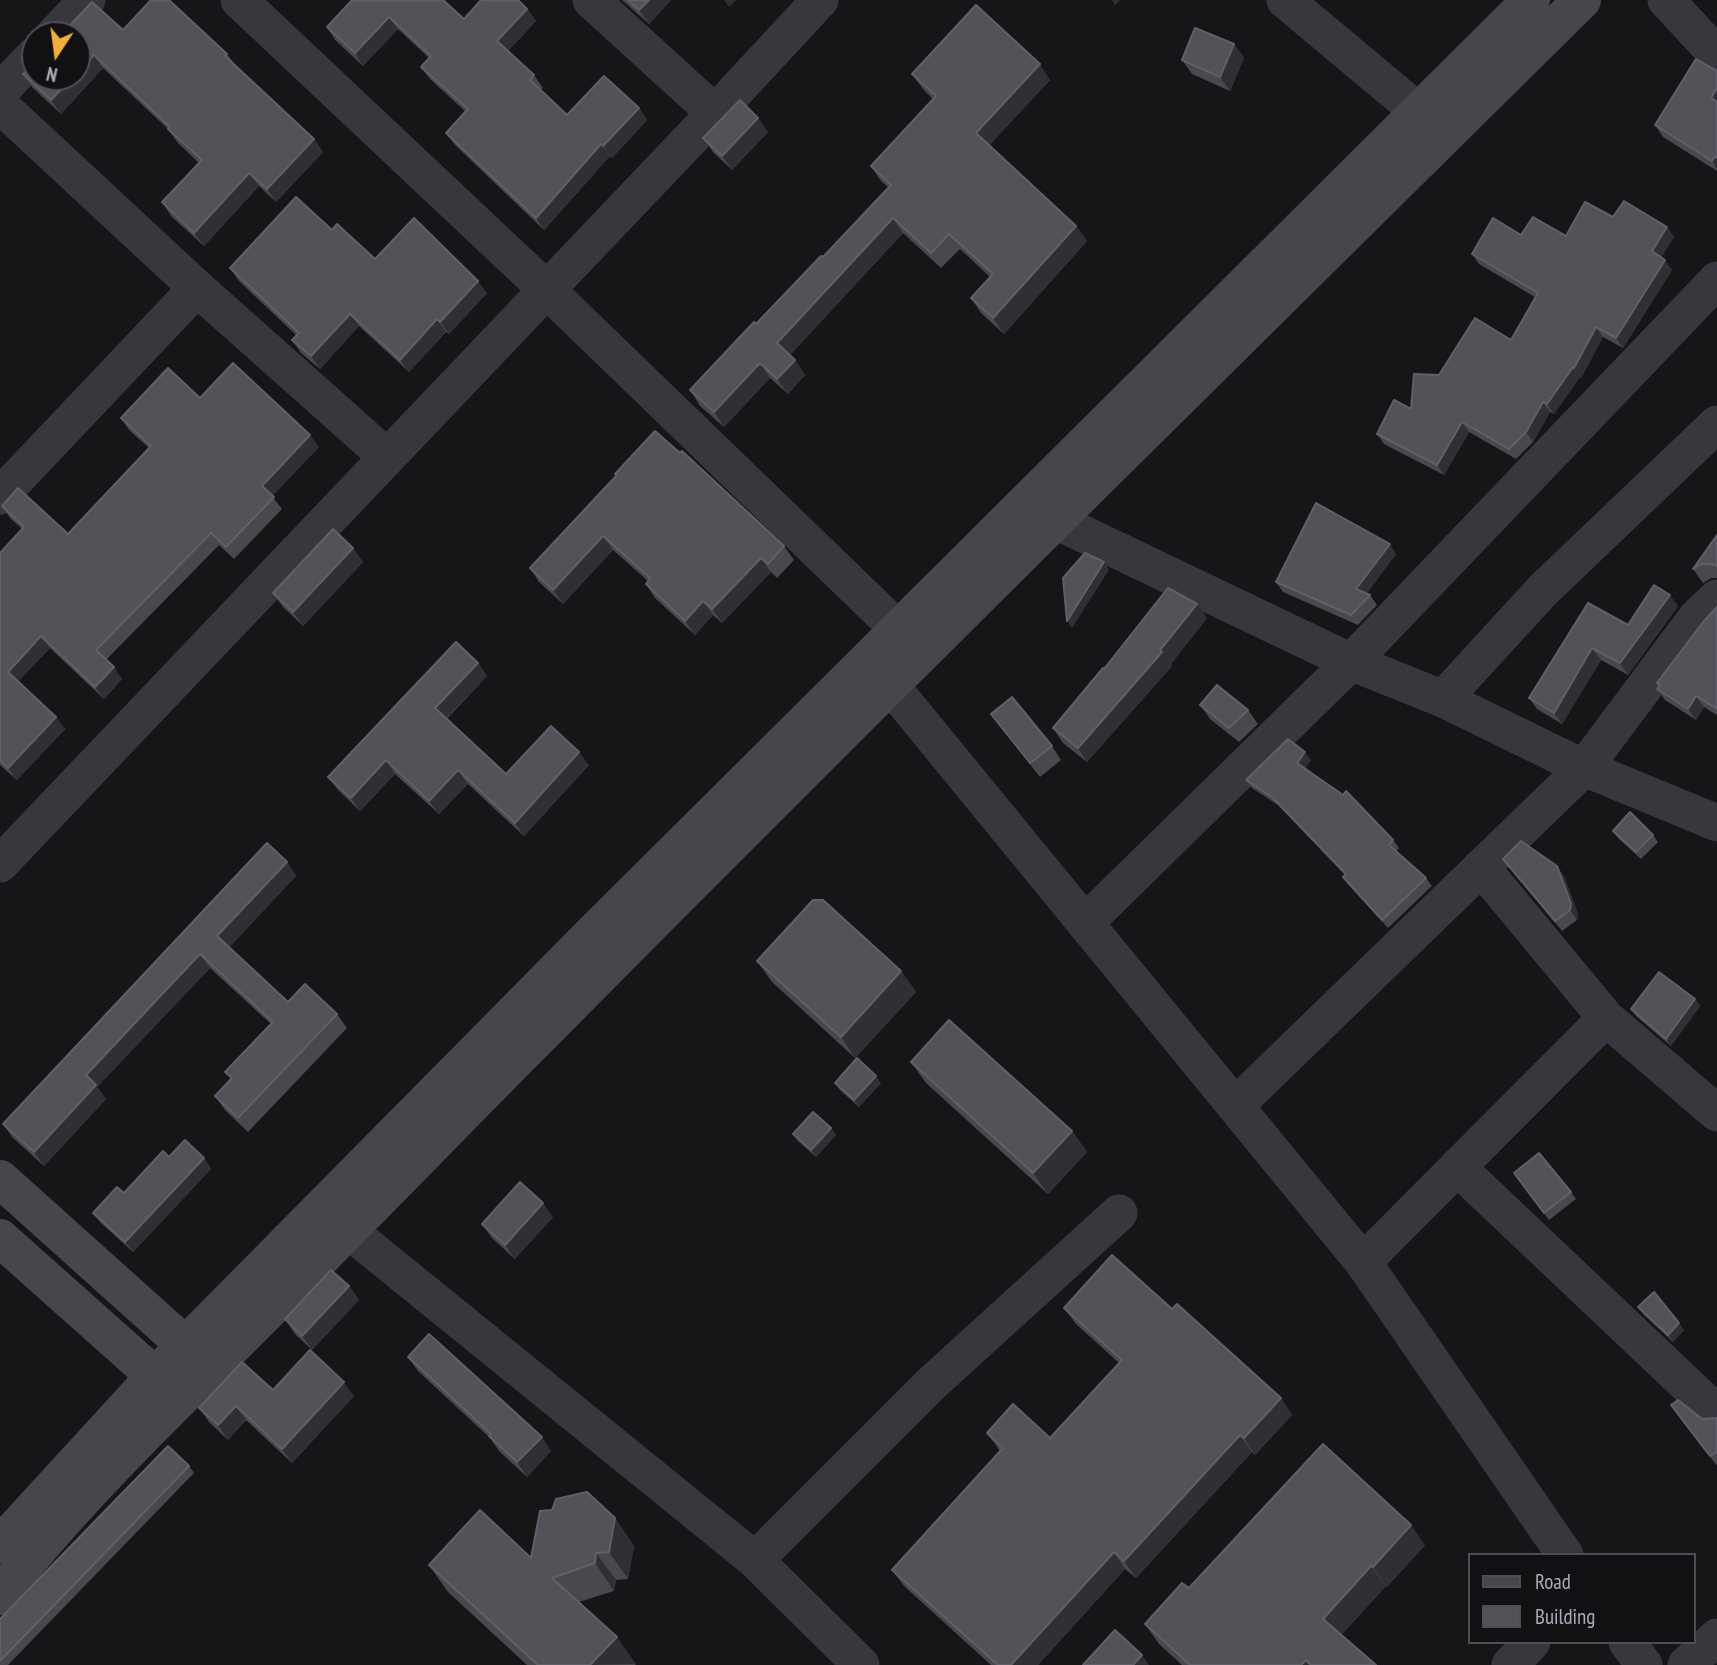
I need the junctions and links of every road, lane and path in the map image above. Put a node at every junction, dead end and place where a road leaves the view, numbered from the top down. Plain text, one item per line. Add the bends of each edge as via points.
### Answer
1 (87, 0) edge
2 (239, 0) edge
3 (591, 0) edge
4 (821, 0) edge
5 (1284, 0) edge
6 (1531, 0) edge
7 (1582, 0) edge
8 (1666, 0) edge
9 (67, 21) edge
10 (1717, 55) edge
11 (21, 69) edge
12 (0, 91) edge
13 (0, 104) edge
14 (1419, 112) junction
15 (715, 113) junction
16 (1717, 279) edge
17 (197, 288) junction
18 (547, 290) junction
19 (1717, 424) edge
20 (387, 457) junction
21 (0, 495) edge
22 (1054, 520) junction
23 (1717, 598) edge
24 (898, 629) junction
25 (1351, 662) junction
26 (891, 686) junction
27 (1443, 699) junction
28 (1584, 768) junction
29 (1717, 823) edge
30 (7, 843) edge
31 (1481, 867) junction
32 (1085, 923) junction
33 (1606, 1018) junction
34 (1235, 1106) junction
35 (1717, 1113) edge
36 (1457, 1167) junction
37 (0, 1179) edge
38 (1119, 1213) dead end
39 (349, 1231) junction
40 (0, 1238) edge
41 (1363, 1262) junction
42 (197, 1358) junction
43 (168, 1387) junction
44 (1717, 1413) edge
45 (0, 1545) edge
46 (1564, 1553) edge
47 (755, 1560) junction
48 (0, 1595) edge
49 (1717, 1637) edge
50 (1530, 1644) edge
51 (1628, 1644) edge
52 (861, 1665) edge
53 (1510, 1665) edge
54 (1644, 1665) edge
55 (1686, 1665) edge

1 - 9 street
2 - 18 street
3 - 15 street
4 - 15 street
5 - 14 street
6 - 14 main road
7 - 22 main road
8 - 10 street
11 - 12 street
13 - 17 street
14 - 24 main road
15 - 18 street
16 - 25 street
17 - 20 street
17 - 21 street
18 - 20 street
18 - 24 street
19 - 27 street via 1543,590
20 - 30 street
22 - 25 street
22 - 26 main road
23 - 28 street via 1696,618
24 - 42 main road
25 - 27 street
25 - 32 street
26 - 32 street
26 - 39 main road
27 - 28 street
28 - 29 street
28 - 31 street
31 - 33 street
31 - 34 street
32 - 34 street
33 - 35 street
33 - 36 street
34 - 41 street
36 - 41 street
36 - 44 street
37 - 42 main road
38 - 47 street via 931,1384
39 - 42 main road
39 - 47 street
40 - 43 main road
41 - 46 street
42 - 43 main road
43 - 45 main road
43 - 48 main road
47 - 52 street
49 - 55 street
50 - 53 street
51 - 54 street

